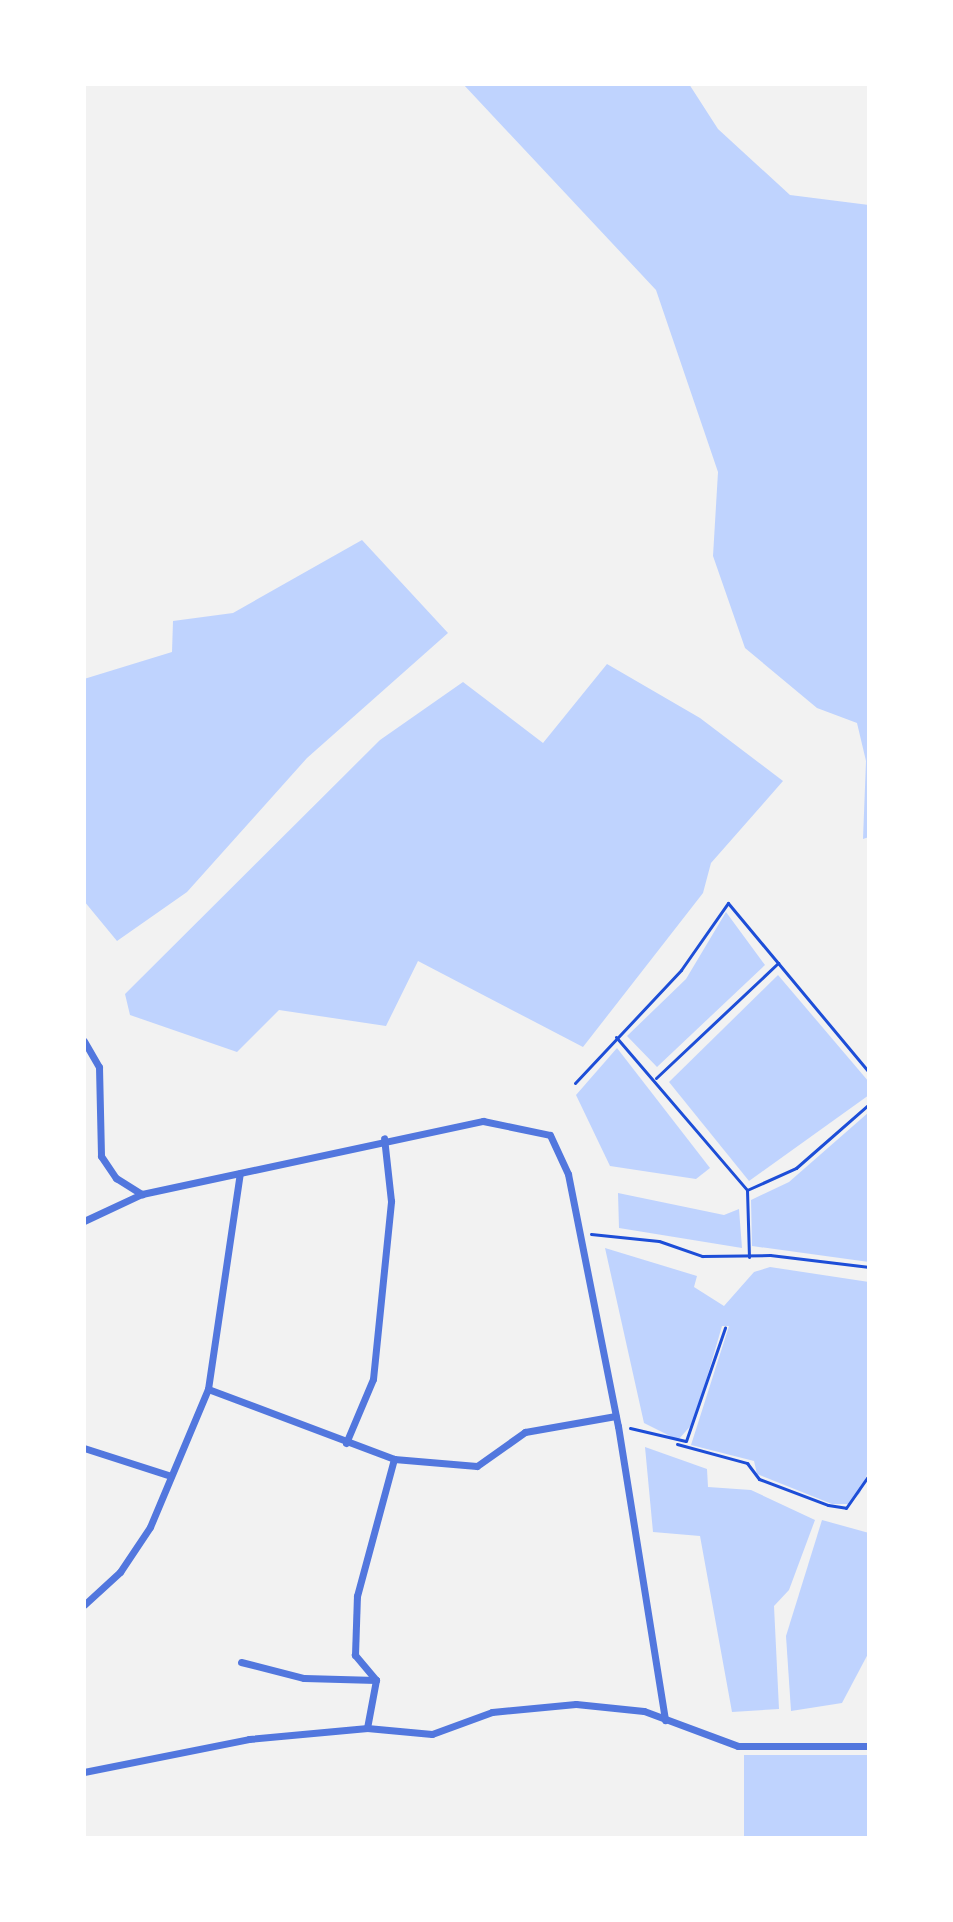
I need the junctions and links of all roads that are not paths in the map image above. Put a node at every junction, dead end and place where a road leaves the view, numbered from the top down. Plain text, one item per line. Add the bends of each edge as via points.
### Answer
1 (84, 1041) edge
2 (384, 1138) junction
3 (240, 1173) junction
4 (142, 1194) junction
5 (84, 1221) edge
6 (208, 1389) junction
7 (616, 1416) junction
8 (346, 1443) junction
9 (84, 1448) edge
10 (394, 1459) junction
11 (171, 1476) junction
12 (84, 1605) edge
13 (241, 1662) dead end
14 (376, 1680) junction
15 (665, 1720) junction
16 (367, 1728) junction
17 (869, 1746) edge
18 (84, 1772) edge

1 - 4 street via 99,1067 101,1156 116,1178
2 - 3 street
2 - 7 street via 483,1121 542,1131 563,1162
2 - 8 street via 391,1201 373,1379
3 - 4 street
3 - 6 street
4 - 5 street
6 - 8 street
6 - 11 street
7 - 10 street via 525,1432 477,1466
7 - 15 street
8 - 10 street
9 - 11 street
10 - 14 street via 357,1596 355,1655
11 - 12 street via 120,1572
13 - 14 street via 304,1678
14 - 16 street
15 - 16 street via 576,1704 492,1712 432,1734
15 - 17 street via 752,1748
16 - 18 street via 210,1745

